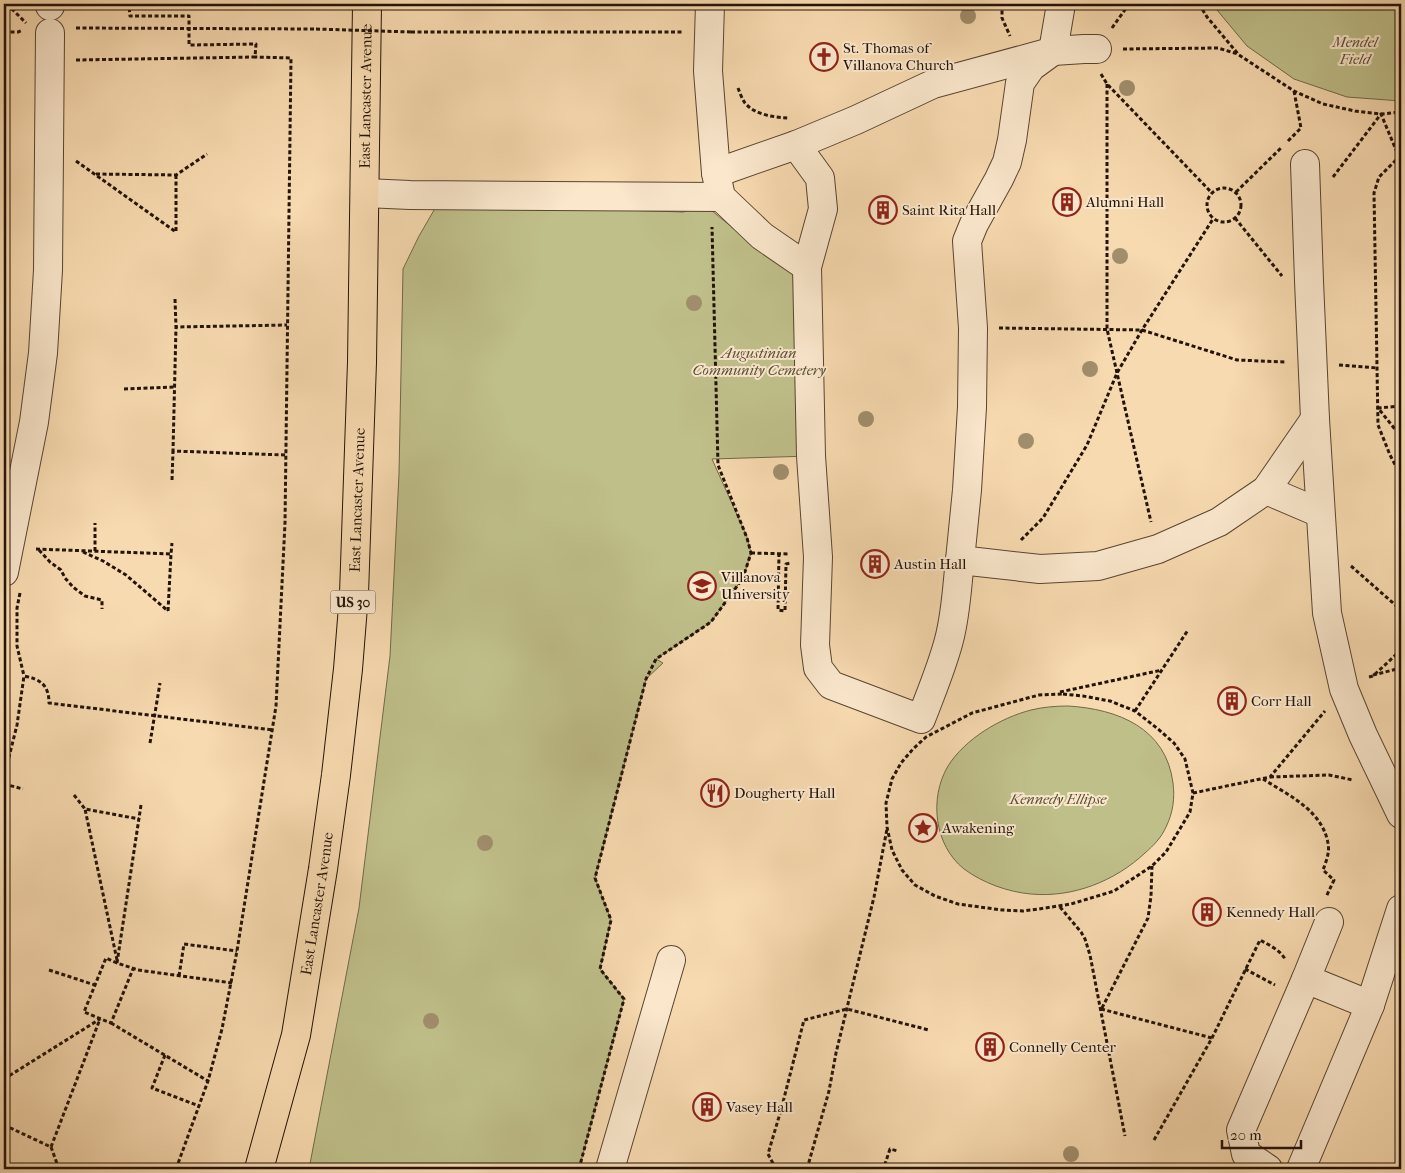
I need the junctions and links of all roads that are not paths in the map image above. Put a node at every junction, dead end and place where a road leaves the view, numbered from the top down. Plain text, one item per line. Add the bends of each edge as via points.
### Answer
1 (367, 4) edge
2 (710, 4) edge
3 (1061, 4) edge
4 (51, 29) road end
5 (1090, 49) road end
6 (1053, 51) junction
7 (796, 145) junction
8 (1306, 164) dead end
9 (719, 185) junction
10 (365, 193) junction
11 (807, 267) junction
12 (1315, 419) junction
13 (1266, 490) junction
14 (1320, 513) junction
15 (960, 560) junction
16 (12, 582) edge
17 (1401, 814) edge
18 (1328, 909) road end
19 (1401, 909) edge
20 (671, 960) dead end
21 (1296, 971) junction
22 (1370, 1005) junction
23 (259, 1169) edge
24 (610, 1169) edge
25 (1268, 1169) edge
26 (1301, 1169) edge

1 - 10 highway, East Lancaster Avenue / US 30
2 - 9 lane via 708,71
3 - 6 lane
4 - 16 lane via 48,270 43,352
5 - 6 lane
6 - 7 lane via 933,84
6 - 15 lane via 1031,67 1020,83 1006,162 968,242 973,328 972,407
7 - 9 lane
7 - 11 lane via 820,178 823,209
8 - 12 lane
9 - 10 lane via 410,195
9 - 11 lane via 762,236
10 - 23 highway, East Lancaster Avenue / US 30 via 354,594 338,766 296,1035
11 - 15 lane via 811,456 818,557 815,645 818,668 831,685 921,719 949,638
12 - 13 lane
12 - 14 lane
13 - 14 lane
13 - 15 lane via 1218,522 1158,549 1098,566 1040,569
14 - 17 lane via 1327,612 1344,689
18 - 21 lane
19 - 22 lane
20 - 24 lane
21 - 22 lane
21 - 25 lane via 1241,1130 1246,1154
22 - 26 lane

